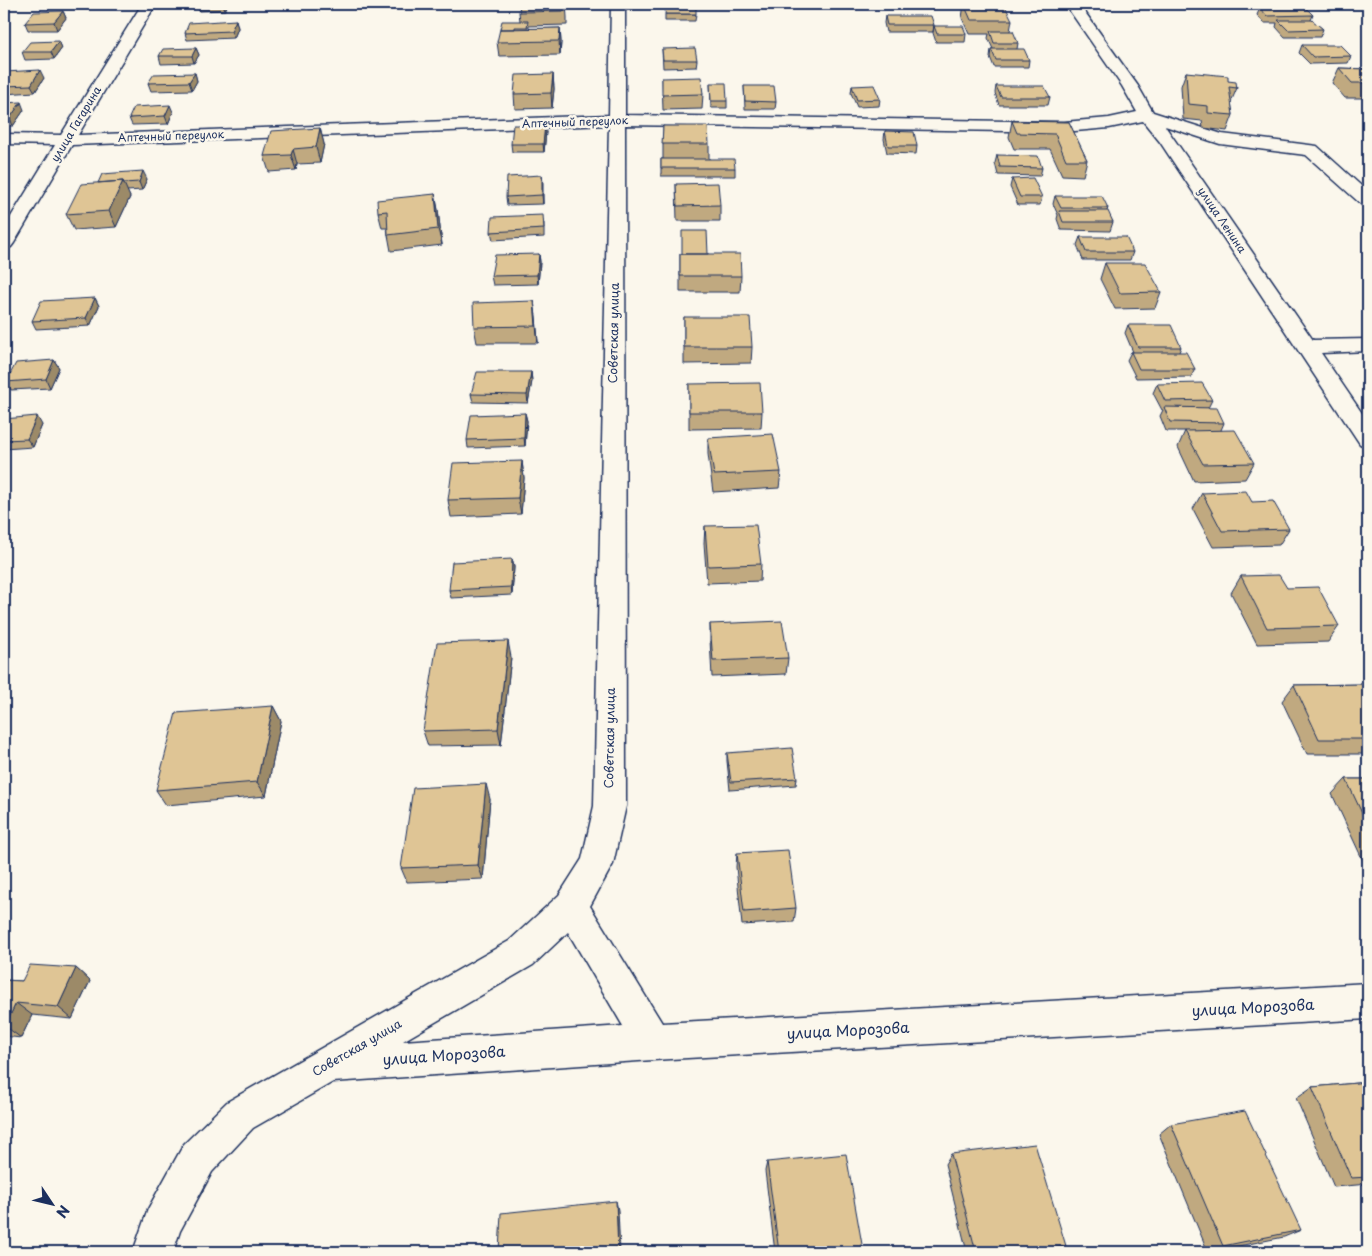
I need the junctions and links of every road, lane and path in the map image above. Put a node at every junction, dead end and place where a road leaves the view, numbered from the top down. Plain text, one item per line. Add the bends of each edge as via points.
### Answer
1 (149, 4) edge
2 (618, 4) edge
3 (1072, 4) edge
4 (1147, 115) junction
5 (616, 120) junction
6 (4, 139) edge
7 (66, 140) junction
8 (1368, 201) edge
9 (4, 243) edge
10 (1368, 345) edge
11 (1307, 346) junction
12 (1340, 396) junction
13 (1368, 406) edge
14 (1368, 439) edge
15 (571, 906) junction
16 (1368, 1001) edge
17 (653, 1042) junction
18 (329, 1064) junction
19 (154, 1252) edge

1 - 7 street, улица Гагарина
2 - 5 street, Советская улица
3 - 4 street, улица Ленина
4 - 5 street, Аптечный переулок via 1109,123 1064,126
4 - 8 street via 1220,139 1312,150
4 - 11 street, улица Ленина via 1167,139
5 - 7 street, Аптечный переулок
5 - 15 street, Советская улица via 610,806 597,864
6 - 7 street, Аптечный переулок
7 - 9 street, улица Гагарина
10 - 11 street
11 - 12 street, улица Ленина
12 - 13 street
12 - 14 street, улица Ленина
15 - 17 street
15 - 18 street, Советская улица via 521,953
16 - 17 street, улица Морозова
17 - 18 street, улица Морозова
18 - 19 street, Советская улица via 240,1114 198,1158 162,1222

